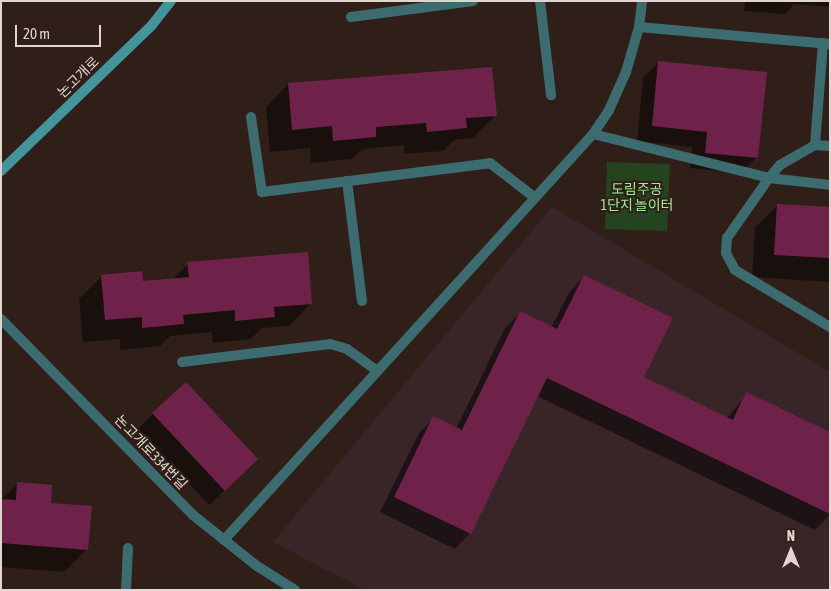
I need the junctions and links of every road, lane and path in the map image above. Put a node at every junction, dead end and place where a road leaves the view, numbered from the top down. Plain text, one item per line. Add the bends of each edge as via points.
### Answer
1 (171, 1) edge
2 (473, 1) edge
3 (540, 1) edge
4 (642, 1) edge
5 (411, 5) edge
6 (351, 17) dead end
7 (639, 27) junction
8 (826, 44) edge
9 (551, 96) dead end
10 (251, 117) dead end
11 (593, 134) junction
12 (815, 145) junction
13 (830, 146) edge
14 (1, 170) edge
15 (769, 178) junction
16 (347, 181) junction
17 (830, 185) edge
18 (534, 197) junction
19 (362, 301) dead end
20 (1, 319) edge
21 (830, 327) edge
22 (182, 362) dead end
23 (377, 371) junction
24 (224, 540) junction
25 (128, 548) dead end
26 (126, 590) edge
27 (295, 590) edge

1 - 14 main road, 논고개로 via 152,25
2 - 5 street
3 - 9 street
4 - 7 street
5 - 6 street
7 - 8 street
7 - 11 street via 612,102
8 - 12 street
10 - 16 street via 262,192
11 - 15 street
11 - 18 street
12 - 13 street
12 - 15 street via 780,165
15 - 17 street
15 - 21 street via 727,238 726,253 730,264
16 - 18 street via 490,163
16 - 19 street
18 - 23 street
20 - 24 street, 논고개로334번길 via 193,515
22 - 23 street via 330,344 347,349
23 - 24 street
24 - 27 street, 논고개로334번길
25 - 26 street

